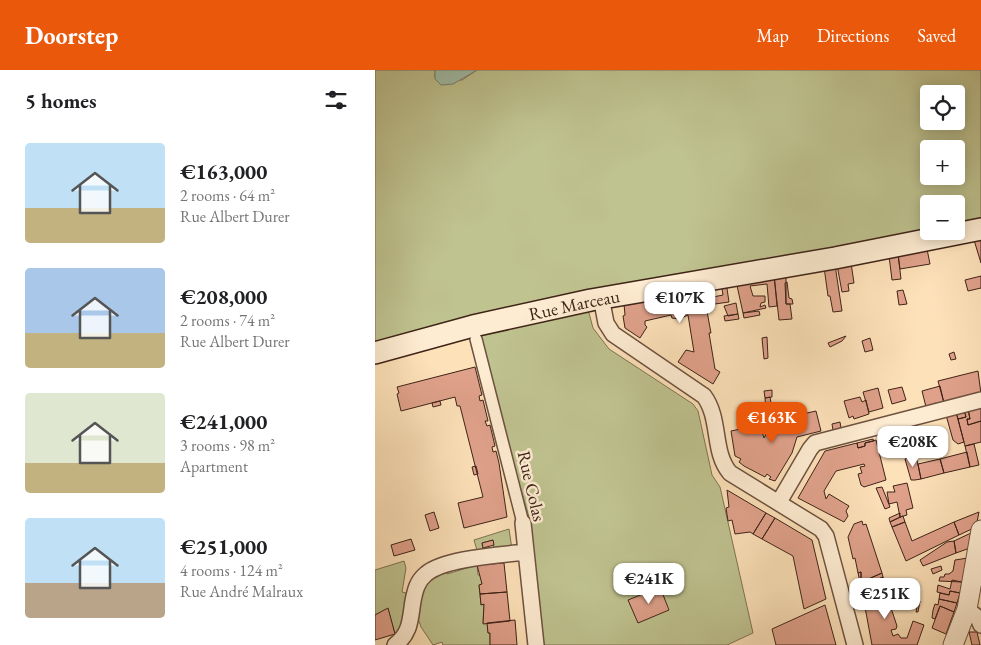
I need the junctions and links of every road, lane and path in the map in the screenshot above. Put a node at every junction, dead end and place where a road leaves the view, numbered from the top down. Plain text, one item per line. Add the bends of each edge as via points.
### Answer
1 (981, 230) edge
2 (601, 297) junction
3 (476, 339) dead end
4 (375, 353) edge
5 (981, 400) edge
6 (779, 502) junction
7 (523, 523) joint
8 (981, 530) edge
9 (526, 552) junction
10 (967, 609) junction
11 (981, 625) edge
12 (395, 645) edge
13 (536, 645) edge
14 (855, 645) edge
15 (953, 645) edge

1 - 2 main road, Rue Marceau
2 - 4 main road, Rue Marceau via 473,326
2 - 6 street via 606,323 613,334 698,390 709,402 726,468
3 - 7 street, Rue Colas
5 - 6 street via 815,443
6 - 14 street via 821,528 826,536
7 - 9 street, Rue Colas
8 - 10 street
9 - 12 street via 478,557 426,573 416,588 409,630
9 - 13 street, Rue Colas
10 - 11 street via 979,618
10 - 15 street

